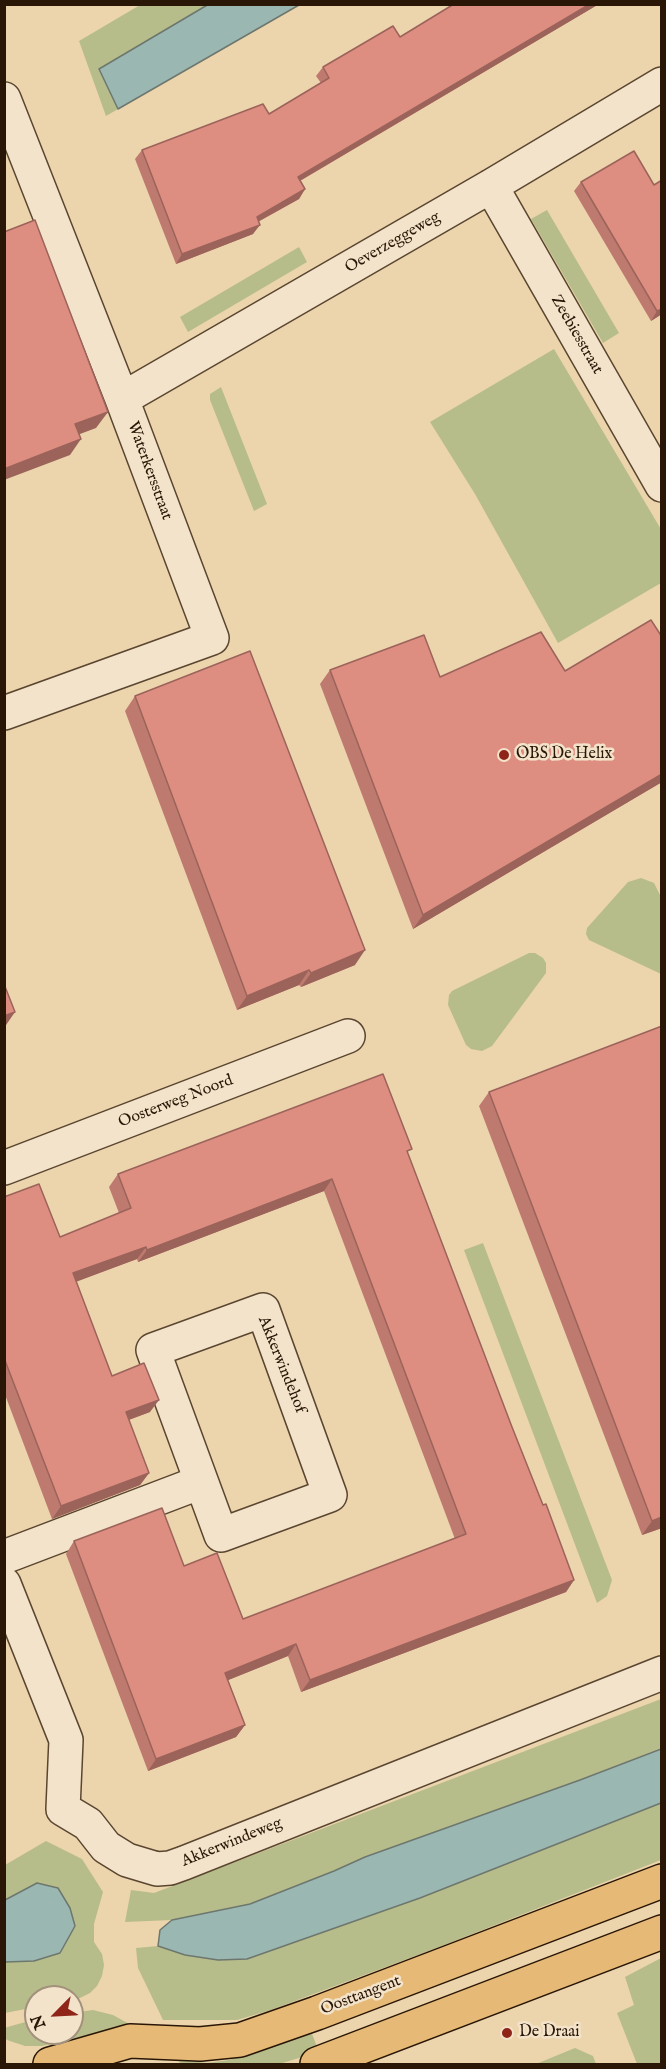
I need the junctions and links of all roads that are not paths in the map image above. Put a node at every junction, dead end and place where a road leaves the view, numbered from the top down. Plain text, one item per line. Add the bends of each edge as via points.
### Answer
1 (662, 84) edge
2 (4, 99) edge
3 (491, 186) junction
4 (122, 399) junction
5 (662, 485) edge
6 (4, 712) edge
7 (348, 1036) dead end
8 (4, 1168) edge
9 (201, 1482) junction
10 (4, 1557) edge
11 (4, 1584) edge
12 (647, 1678) edge
13 (662, 1881) edge
14 (662, 1932) edge
15 (50, 2064) edge
16 (317, 2064) edge

1 - 3 street, Oeverzeggeweg
2 - 4 street, Waterkersstraat
3 - 4 street, Oeverzeggeweg
3 - 5 street, Zeebiesstraat
4 - 6 street, Waterkersstraat via 212,638
7 - 8 street, Oosterweg Noord
9 - 9 street, Akkerwindehof via 153,1350 262,1310 330,1495 221,1535
9 - 10 street
11 - 12 street, Akkerwindeweg via 66,1740 63,1809 88,1824 106,1847 127,1860 156,1869 184,1863
13 - 15 main road, Oosttangent via 240,2040 200,2044 129,2041
14 - 16 main road

